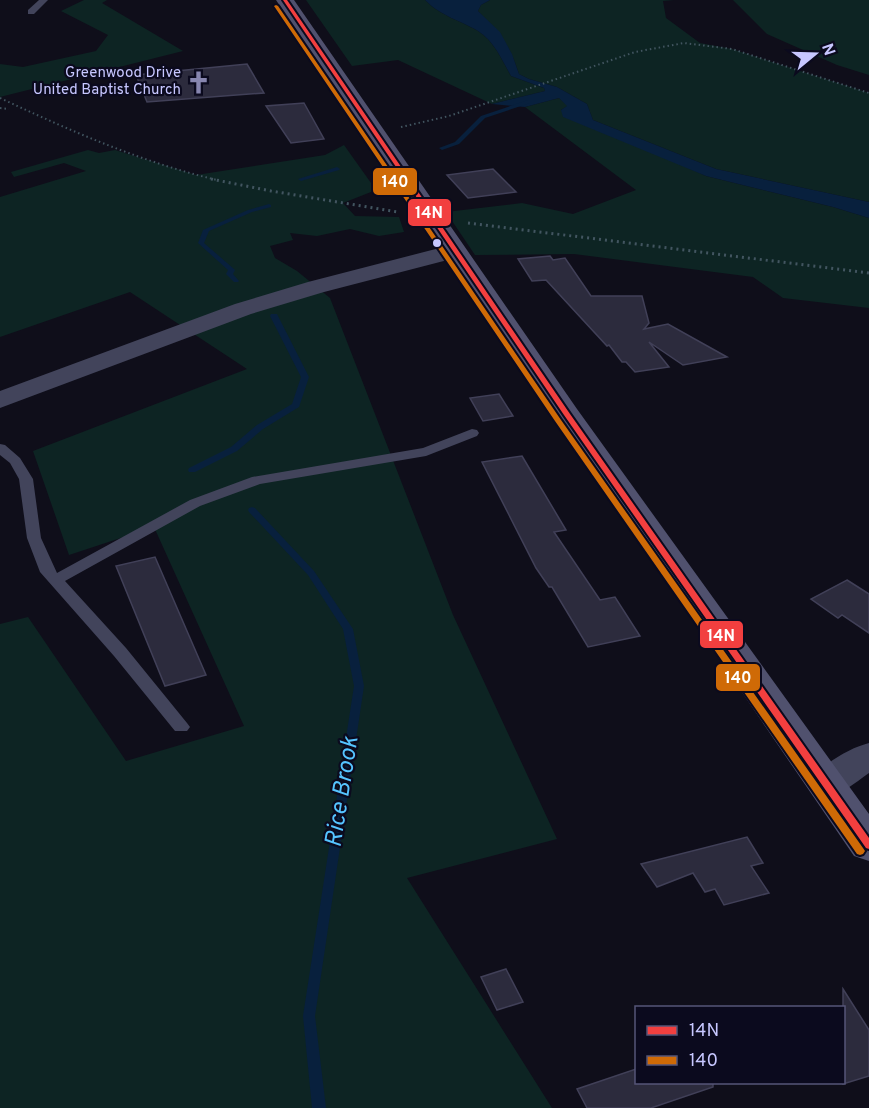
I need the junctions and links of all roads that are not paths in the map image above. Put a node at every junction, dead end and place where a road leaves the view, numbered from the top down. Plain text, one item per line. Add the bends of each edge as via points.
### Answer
1 (44, 0) edge
2 (285, 0) edge
3 (31, 12) dead end
4 (455, 251) junction
5 (0, 400) edge
6 (472, 433) dead end
7 (0, 448) edge
8 (55, 580) junction
9 (181, 727) dead end
10 (869, 755) edge
11 (827, 784) junction
12 (869, 845) edge

1 - 3 lane
2 - 4 main road
4 - 5 street via 243,309
4 - 11 main road
6 - 8 lane via 426,452 257,480 195,503
7 - 8 lane via 15,461 26,479 34,538
8 - 9 lane
10 - 11 street
11 - 12 main road

